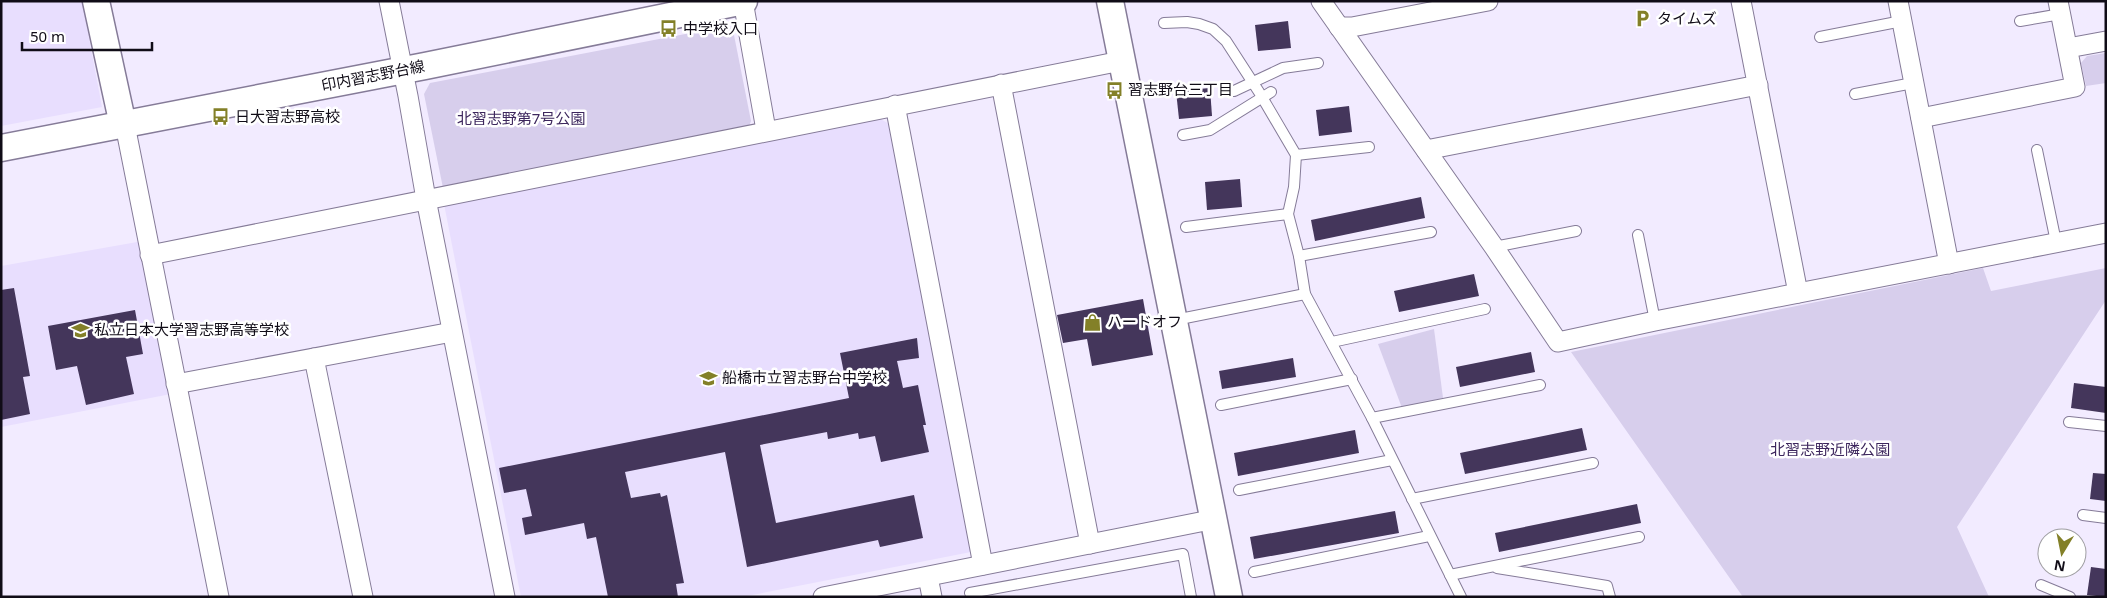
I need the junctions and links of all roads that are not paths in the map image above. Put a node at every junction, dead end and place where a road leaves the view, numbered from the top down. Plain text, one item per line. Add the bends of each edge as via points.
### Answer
1 (96, 1) edge
2 (389, 1) edge
3 (743, 1) edge
4 (1110, 1) edge
5 (1321, 1) edge
6 (1488, 1) edge
7 (1741, 1) edge
8 (1898, 1) edge
9 (2059, 8) edge
10 (1902, 21) junction
11 (2020, 21) dead end
12 (1164, 23) dead end
13 (1339, 27) junction
14 (1820, 37) dead end
15 (2106, 41) edge
16 (2068, 48) junction
17 (1121, 60) junction
18 (1318, 63) dead end
19 (403, 70) junction
20 (1253, 82) junction
21 (1914, 83) junction
22 (1001, 84) junction
23 (1758, 85) junction
24 (1234, 91) dead end
25 (1267, 94) junction
26 (1855, 94) dead end
27 (895, 105) junction
28 (1920, 118) junction
29 (123, 125) junction
30 (766, 130) junction
31 (1183, 135) dead end
32 (1368, 147) dead end
33 (1, 148) edge
34 (1426, 150) junction
35 (2037, 150) dead end
36 (1296, 155) junction
37 (426, 199) junction
38 (1288, 214) junction
39 (1186, 227) dead end
40 (1576, 231) dead end
41 (1431, 232) dead end
42 (2106, 233) edge
43 (1638, 235) dead end
44 (2056, 242) junction
45 (1494, 247) junction
46 (150, 254) junction
47 (1299, 256) junction
48 (1949, 264) junction
49 (1798, 293) junction
50 (1305, 294) junction
51 (1485, 309) dead end
52 (1174, 320) junction
53 (1655, 321) junction
54 (452, 332) junction
55 (1332, 342) junction
56 (314, 358) junction
57 (1352, 378) junction
58 (176, 384) junction
59 (1540, 385) dead end
60 (1221, 405) dead end
61 (1372, 418) junction
62 (2069, 422) dead end
63 (2106, 426) edge
64 (1392, 460) junction
65 (1593, 463) dead end
66 (1239, 490) dead end
67 (1412, 499) junction
68 (2083, 515) dead end
69 (2106, 518) edge
70 (1215, 519) junction
71 (1429, 536) junction
72 (1640, 537) dead end
73 (1090, 544) junction
74 (983, 565) junction
75 (1491, 567) junction
76 (1254, 572) dead end
77 (1450, 576) junction
78 (928, 577) junction
79 (2041, 585) dead end
80 (970, 593) dead end
81 (219, 597) edge
82 (363, 597) edge
83 (505, 597) edge
84 (823, 597) edge
85 (932, 597) edge
86 (1191, 597) edge
87 (1229, 597) edge
88 (1461, 597) edge
89 (1610, 597) edge
90 (2070, 597) edge

1 - 29 street
2 - 19 street
3 - 19 street, 印内習志野台線
3 - 30 street
4 - 17 street
5 - 13 street
6 - 13 street
7 - 23 street
8 - 10 street
9 - 11 lane
9 - 16 street
10 - 14 lane
10 - 21 street
12 - 20 lane via 1187,22 1213,29 1226,41
13 - 34 street
15 - 16 street
16 - 28 street via 2075,87
17 - 22 street
17 - 52 street
18 - 20 lane via 1283,68
19 - 29 street, 印内習志野台線
19 - 37 street
20 - 24 lane
20 - 25 lane
21 - 26 lane
21 - 28 street
22 - 27 street
22 - 73 street
23 - 34 street
23 - 49 street
25 - 31 lane via 1210,130
25 - 36 lane
27 - 30 street
27 - 74 street
28 - 48 street
29 - 33 street, 印内習志野台線
29 - 46 street
30 - 37 street
32 - 36 lane
34 - 45 street
35 - 44 lane
36 - 38 lane
37 - 46 street
37 - 54 street
38 - 39 lane
38 - 47 lane
40 - 45 lane
41 - 47 lane
42 - 44 street
43 - 53 lane
44 - 48 street
45 - 53 street via 1558,342
46 - 58 street
47 - 50 lane
48 - 49 street
49 - 53 street
50 - 52 lane
50 - 55 lane
51 - 55 lane
52 - 70 street
54 - 56 street
54 - 83 street
55 - 57 lane
56 - 58 street
56 - 82 street
57 - 60 lane
57 - 61 lane
58 - 81 street
59 - 61 lane
61 - 64 lane
62 - 63 lane
64 - 66 lane
64 - 67 lane
65 - 67 lane
67 - 71 lane
68 - 69 lane
70 - 73 street
70 - 87 street
71 - 76 lane
71 - 77 lane
72 - 75 lane
73 - 74 street
74 - 78 street
75 - 77 lane
75 - 89 lane via 1607,586
77 - 88 lane
78 - 84 street
78 - 85 street
79 - 90 lane
80 - 86 lane via 1183,554

